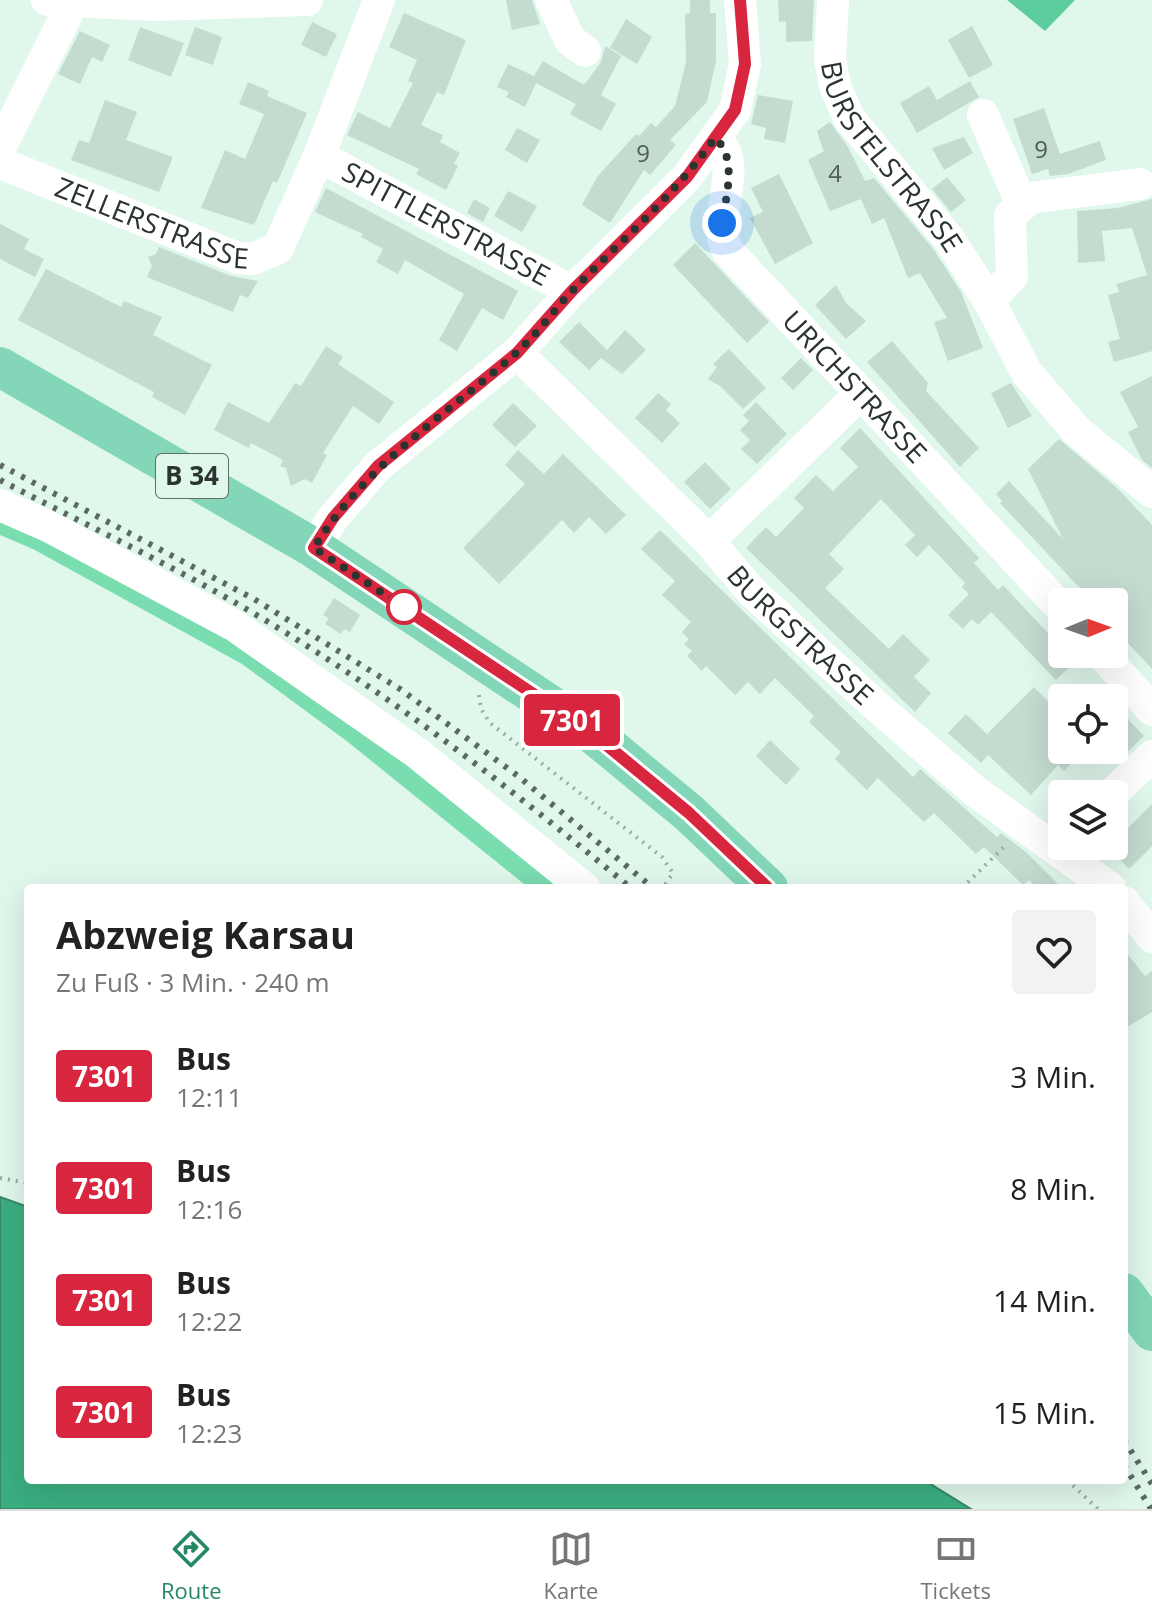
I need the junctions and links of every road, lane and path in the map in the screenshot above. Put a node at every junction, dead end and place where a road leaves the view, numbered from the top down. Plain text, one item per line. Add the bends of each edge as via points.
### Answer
1 (307, 0) edge
2 (379, 0) edge
3 (551, 0) edge
4 (740, 0) edge
5 (833, 0) edge
6 (60, 1) edge
7 (585, 51) dead end
8 (983, 115) dead end
9 (715, 138) junction
10 (0, 148) edge
11 (319, 156) junction
12 (0, 163) edge
13 (1140, 184) dead end
14 (1022, 205) junction
15 (572, 291) junction
16 (989, 301) junction
17 (517, 353) junction
18 (0, 367) edge
19 (860, 394) junction
20 (1152, 492) edge
21 (0, 505) edge
22 (709, 541) junction
23 (314, 548) junction
24 (1048, 594) edge
25 (494, 668) junction
26 (1114, 668) edge
27 (1152, 710) edge
28 (1152, 756) edge
29 (1127, 780) edge
30 (1027, 825) junction
31 (1048, 837) edge
32 (1078, 860) edge
33 (579, 884) edge
34 (665, 884) edge
35 (764, 884) edge
36 (966, 884) edge
37 (1105, 884) edge
38 (1128, 907) edge
39 (1152, 937) edge
40 (0, 1178) edge
41 (24, 1182) edge
42 (1128, 1298) edge
43 (1152, 1331) edge
44 (1071, 1484) edge
45 (1098, 1509) edge

1 - 6 street via 157,5
2 - 11 street, ZELLERSTRASSE
3 - 7 street via 570,40
4 - 9 street via 745,64 735,110
5 - 16 street, BURSTELSTRASSE via 830,58 849,118 949,239
6 - 10 street
8 - 14 street
9 - 15 street via 687,177
9 - 19 street, URICHSTRASSE via 729,165 722,223 727,250
11 - 12 street, ZELLERSTRASSE via 278,248 253,259 238,258
11 - 15 street, SPITTLERSTRASSE
13 - 14 street via 1030,198
14 - 16 street, BURSTELSTRASSE via 1010,216 1012,276
15 - 17 street
16 - 20 street, BURSTELSTRASSE via 1027,373 1078,432
17 - 22 street, BURGSTRASSE
17 - 23 street via 378,466
18 - 23 main road, B 34
19 - 22 street
19 - 24 street, URICHSTRASSE
21 - 33 street via 235,626 417,753
22 - 30 street, BURGSTRASSE via 751,591 874,704 976,792
23 - 25 main road, B 34
25 - 34 path via 479,696 490,723 662,857 673,873
25 - 35 main road, B 34 via 592,733
26 - 27 street
28 - 29 street
30 - 31 street, BURGSTRASSE
30 - 36 path
32 - 37 street, BURGSTRASSE
38 - 39 street
40 - 41 path
42 - 43 main road
44 - 45 path

